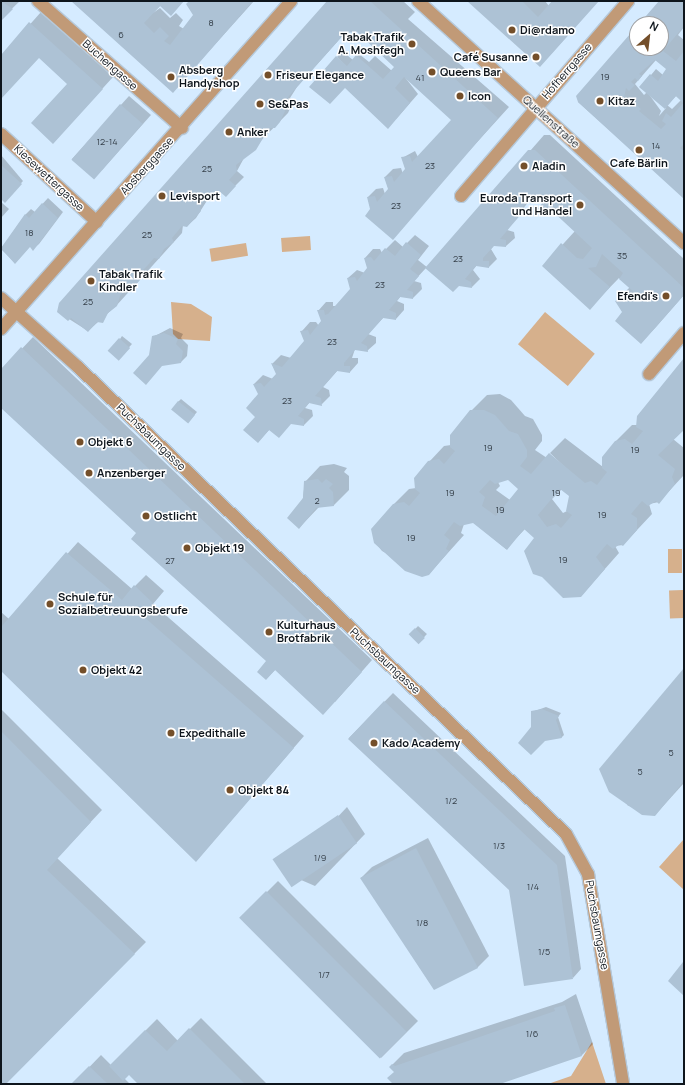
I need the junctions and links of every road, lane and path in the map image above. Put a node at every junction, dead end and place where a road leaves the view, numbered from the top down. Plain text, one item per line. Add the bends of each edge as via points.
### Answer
1 (38, 1) edge
2 (291, 1) edge
3 (418, 1) edge
4 (628, 1) edge
5 (535, 108) junction
6 (182, 128) junction
7 (1, 134) edge
8 (460, 196) dead end
9 (97, 222) junction
10 (684, 243) edge
11 (1, 298) edge
12 (16, 312) junction
13 (1, 329) edge
14 (684, 333) edge
15 (649, 374) dead end
16 (623, 1081) edge

1 - 6 street, Buchengasse
2 - 6 street, Absberggasse
3 - 5 street, Quellenstraße
4 - 5 street, Hofherrgasse
5 - 8 street, Hofherrgasse
5 - 10 street, Quellenstraße
6 - 9 street, Absberggasse
7 - 9 street, Kiesewettergasse
9 - 12 street, Absberggasse
11 - 12 street, Puchsbaumgasse
12 - 13 street, Absberggasse
12 - 16 street, Puchsbaumgasse via 78,367 566,834 588,874
14 - 15 street

